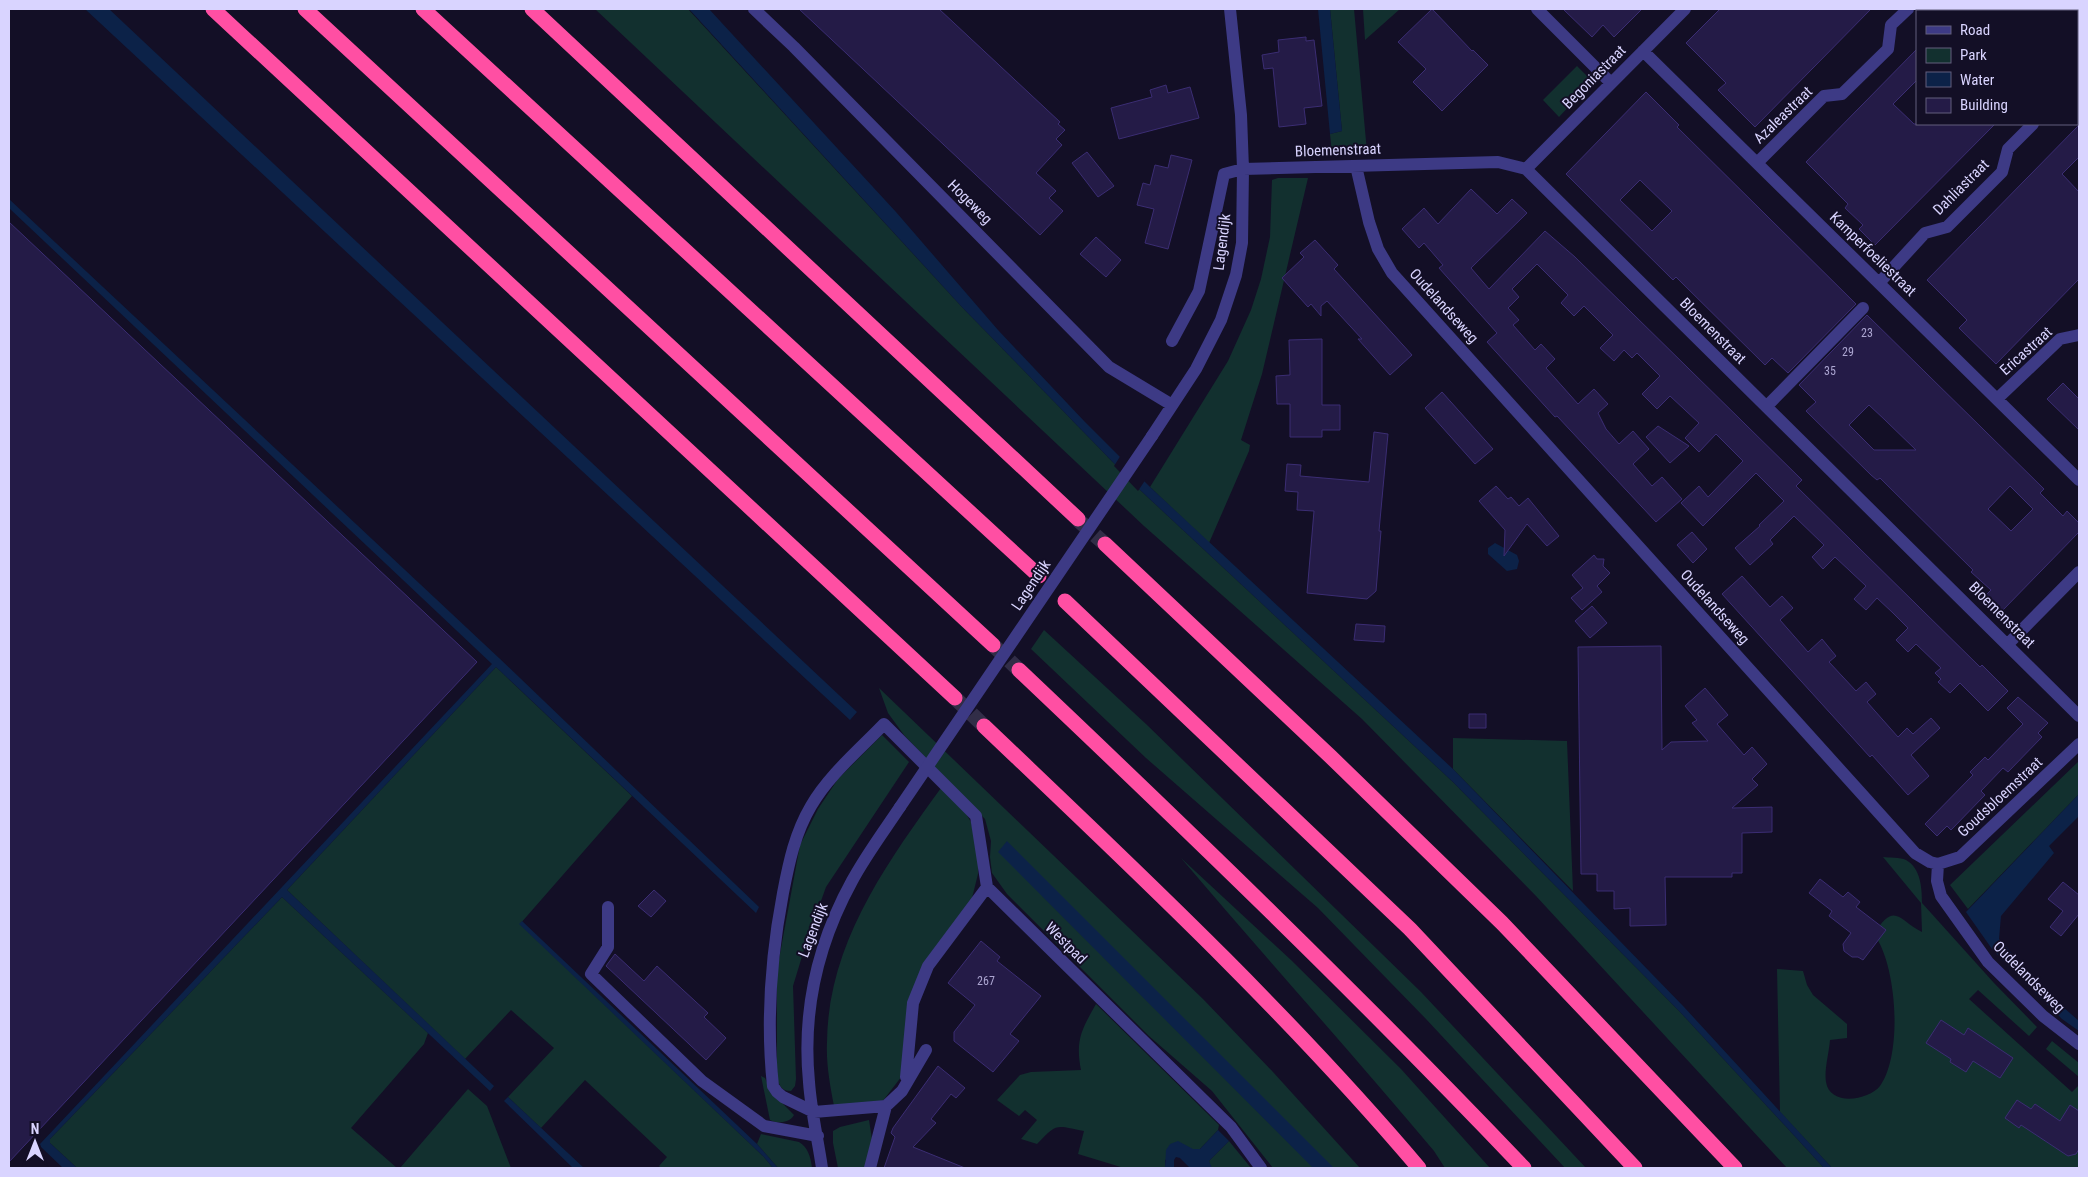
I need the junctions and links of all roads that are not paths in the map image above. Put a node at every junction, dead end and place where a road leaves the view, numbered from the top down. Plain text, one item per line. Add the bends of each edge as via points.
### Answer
1 (213, 9) edge
2 (305, 9) edge
3 (423, 9) edge
4 (532, 9) edge
5 (754, 9) edge
6 (1230, 9) edge
7 (1538, 9) edge
8 (1685, 9) edge
9 (1908, 9) edge
10 (1643, 51) junction
11 (1611, 83) junction
12 (2032, 125) edge
13 (1758, 163) junction
14 (1356, 166) junction
15 (1243, 169) junction
16 (1526, 169) junction
17 (1879, 283) junction
18 (1863, 308) dead end
19 (2079, 334) edge
20 (1172, 341) dead end
21 (1997, 399) junction
22 (1172, 406) junction
23 (1767, 406) junction
24 (2079, 480) edge
25 (1078, 519) tunnel mouth
26 (1105, 544) tunnel mouth
27 (2079, 572) edge
28 (1039, 576) dead end
29 (1065, 601) dead end
30 (2008, 644) junction
31 (993, 645) tunnel mouth
32 (1019, 670) tunnel mouth
33 (955, 698) tunnel mouth
34 (2079, 716) edge
35 (984, 726) tunnel mouth
36 (2079, 744) edge
37 (1938, 864) junction
38 (986, 887) junction
39 (608, 907) dead end
40 (2079, 1044) edge
41 (926, 1050) dead end
42 (905, 1084) junction
43 (886, 1106) junction
44 (814, 1112) junction
45 (818, 1136) junction
46 (822, 1168) edge
47 (870, 1168) edge
48 (1261, 1168) edge
49 (1419, 1168) edge
50 (1524, 1168) edge
51 (1635, 1168) edge
52 (1735, 1168) edge

1 - 33 highway
2 - 31 highway
3 - 28 highway
4 - 25 highway
5 - 22 street, Hogeweg via 1109,368
6 - 15 street, Lagendijk
7 - 11 street
8 - 10 street, Begoniastraat
9 - 13 street, Azaleastraat via 1891,25 1888,49 1842,94 1824,96
10 - 11 street, Begoniastraat
10 - 13 street, Kamperfoeliestraat
11 - 16 street, Begoniastraat
12 - 17 street, Dahliastraat via 2008,149 2002,172 1948,227 1925,233
13 - 17 street, Kamperfoeliestraat
14 - 15 street, Bloemenstraat
14 - 16 street, Bloemenstraat via 1498,162
14 - 37 street, Oudelandseweg via 1378,249 1392,273 1915,853
15 - 20 street via 1224,174 1199,291
15 - 22 street, Lagendijk via 1242,242 1236,275 1221,320 1196,369
16 - 23 street, Bloemenstraat
17 - 21 street, Kamperfoeliestraat
18 - 23 street
19 - 21 street, Ericastraat via 2060,339
21 - 24 street, Kamperfoeliestraat
22 - 44 street, Lagendijk, bridge via 853,879 831,922 816,970 808,1011 807,1060
23 - 30 street, Bloemenstraat
26 - 52 highway via 1502,923
27 - 30 street
29 - 51 highway via 1410,929
30 - 34 street, Bloemenstraat
32 - 50 highway via 1223,864
35 - 49 highway via 1178,912 1340,1078
36 - 37 street, Goudsbloemstraat via 1960,858
37 - 40 street, Oudelandseweg via 1937,881 1941,896 1988,962 2043,1016
38 - 42 street via 928,966 914,1003
38 - 44 street via 976,816 884,724 838,770 812,805 791,856 780,912 770,987 773,1086 783,1098
38 - 48 street, Westpad via 1231,1127
39 - 45 street via 608,947 590,974 702,1082 764,1126
41 - 42 street
42 - 43 street
43 - 44 street
43 - 47 street
44 - 45 street, Lagendijk
45 - 46 street, Lagendijk

